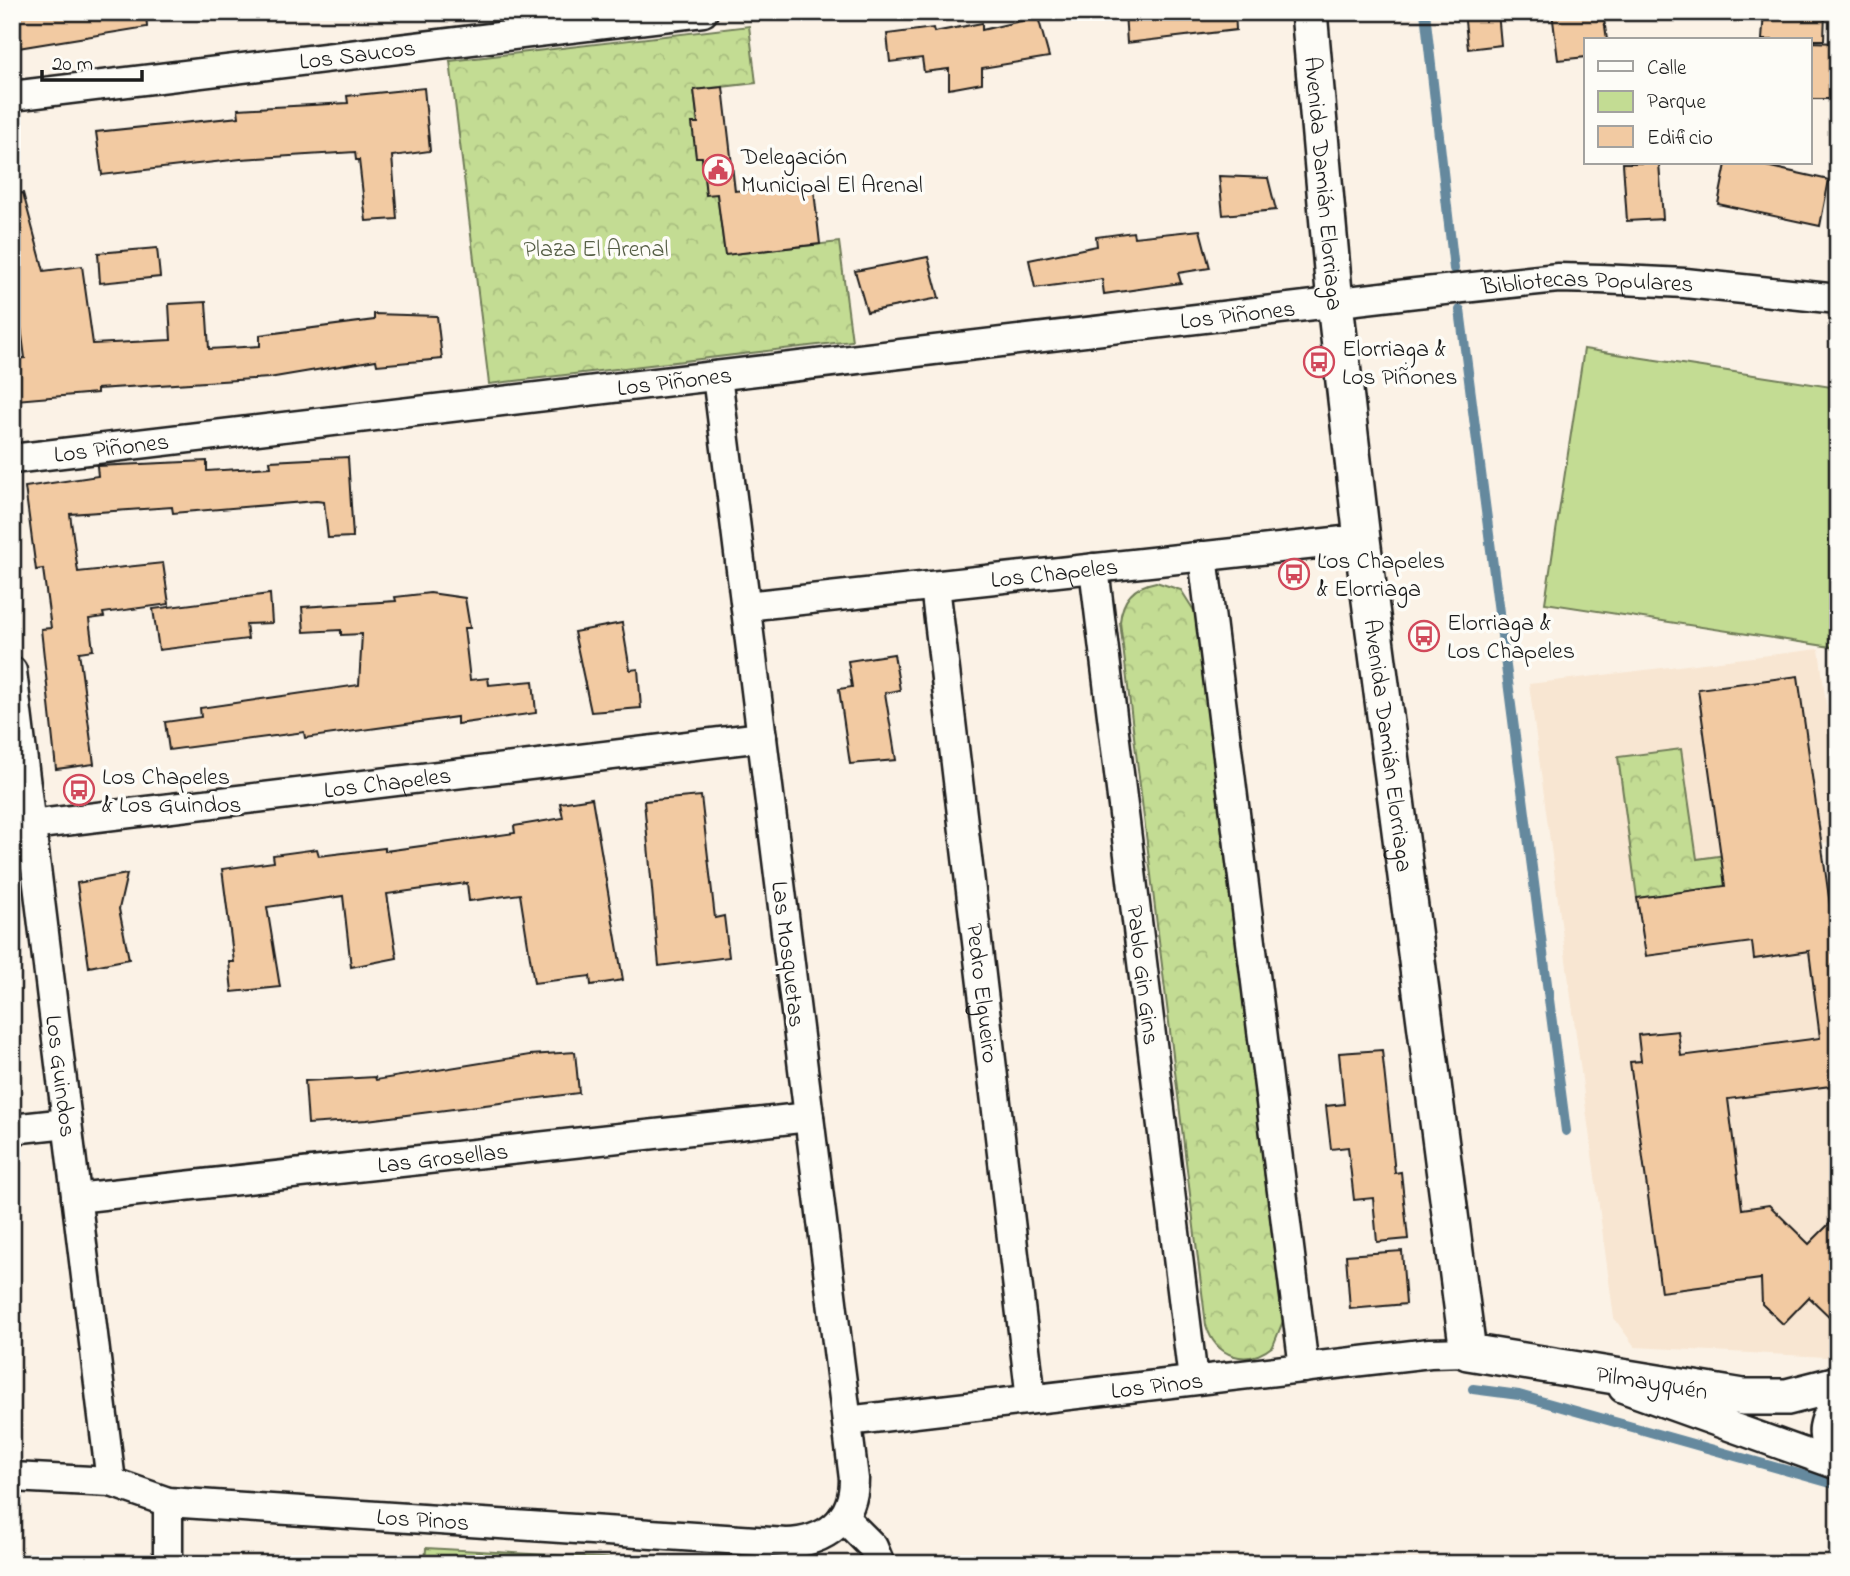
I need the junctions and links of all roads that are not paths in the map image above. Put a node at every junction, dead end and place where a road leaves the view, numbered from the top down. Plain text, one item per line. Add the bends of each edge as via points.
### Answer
1 (703, 12) edge
2 (1309, 12) edge
3 (629, 17) edge
4 (12, 96) edge
5 (1838, 299) edge
6 (1335, 303) junction
7 (717, 376) junction
8 (12, 459) edge
9 (1362, 538) junction
10 (1203, 556) junction
11 (1094, 568) junction
12 (935, 586) junction
13 (746, 606) junction
14 (12, 671) edge
15 (762, 737) junction
16 (22, 826) edge
17 (809, 1117) junction
18 (67, 1123) junction
19 (12, 1129) edge
20 (76, 1198) junction
21 (1468, 1352) junction
22 (1558, 1365) junction
23 (1304, 1368) junction
24 (1193, 1380) junction
25 (1838, 1384) edge
26 (1838, 1397) edge
27 (1031, 1399) junction
28 (847, 1421) junction
29 (1838, 1463) edge
30 (12, 1478) edge
31 (111, 1482) junction
32 (168, 1502) junction
33 (839, 1523) junction
34 (168, 1564) edge
35 (880, 1564) edge

1 - 3 street, Los Saucos
2 - 6 street, Avenida Damián Elorriaga
3 - 4 street, Los Saucos
5 - 6 street, Bibliotecas Populares via 1685,284 1558,278
6 - 7 street, Los Piñones
6 - 9 street, Avenida Damián Elorriaga
7 - 8 street, Los Piñones
7 - 13 street, Las Mosquetas
9 - 10 street, Los Chapeles
9 - 21 street, Avenida Damián Elorriaga
10 - 11 street, Los Chapeles
10 - 23 street
11 - 12 street, Los Chapeles
11 - 24 street, Pablo Gin Gins
12 - 13 street, Los Chapeles
12 - 27 street, Pedro Elgueiro
13 - 15 street, Las Mosquetas
14 - 16 street, Los Guindos
15 - 16 street, Los Chapeles
15 - 17 street, Las Mosquetas
16 - 18 street, Los Guindos
17 - 20 street, Las Grosellas
17 - 28 street, Las Mosquetas
18 - 19 street
18 - 20 street, Los Guindos
20 - 31 street, Los Guindos
21 - 22 street, Pilmayquén
21 - 23 street, Los Pinos
22 - 25 street, Pilmayquén via 1743,1397 1787,1397
22 - 29 street
23 - 24 street, Los Pinos
24 - 27 street, Los Pinos
26 - 29 street via 1822,1432 1823,1443
27 - 28 street, Los Pinos
28 - 33 street, Las Mosquetas via 854,1492
30 - 31 street, Los Pinos
31 - 32 street, Los Pinos
32 - 33 street, Los Pinos via 786,1543 811,1541
32 - 34 street
33 - 35 street via 864,1536

